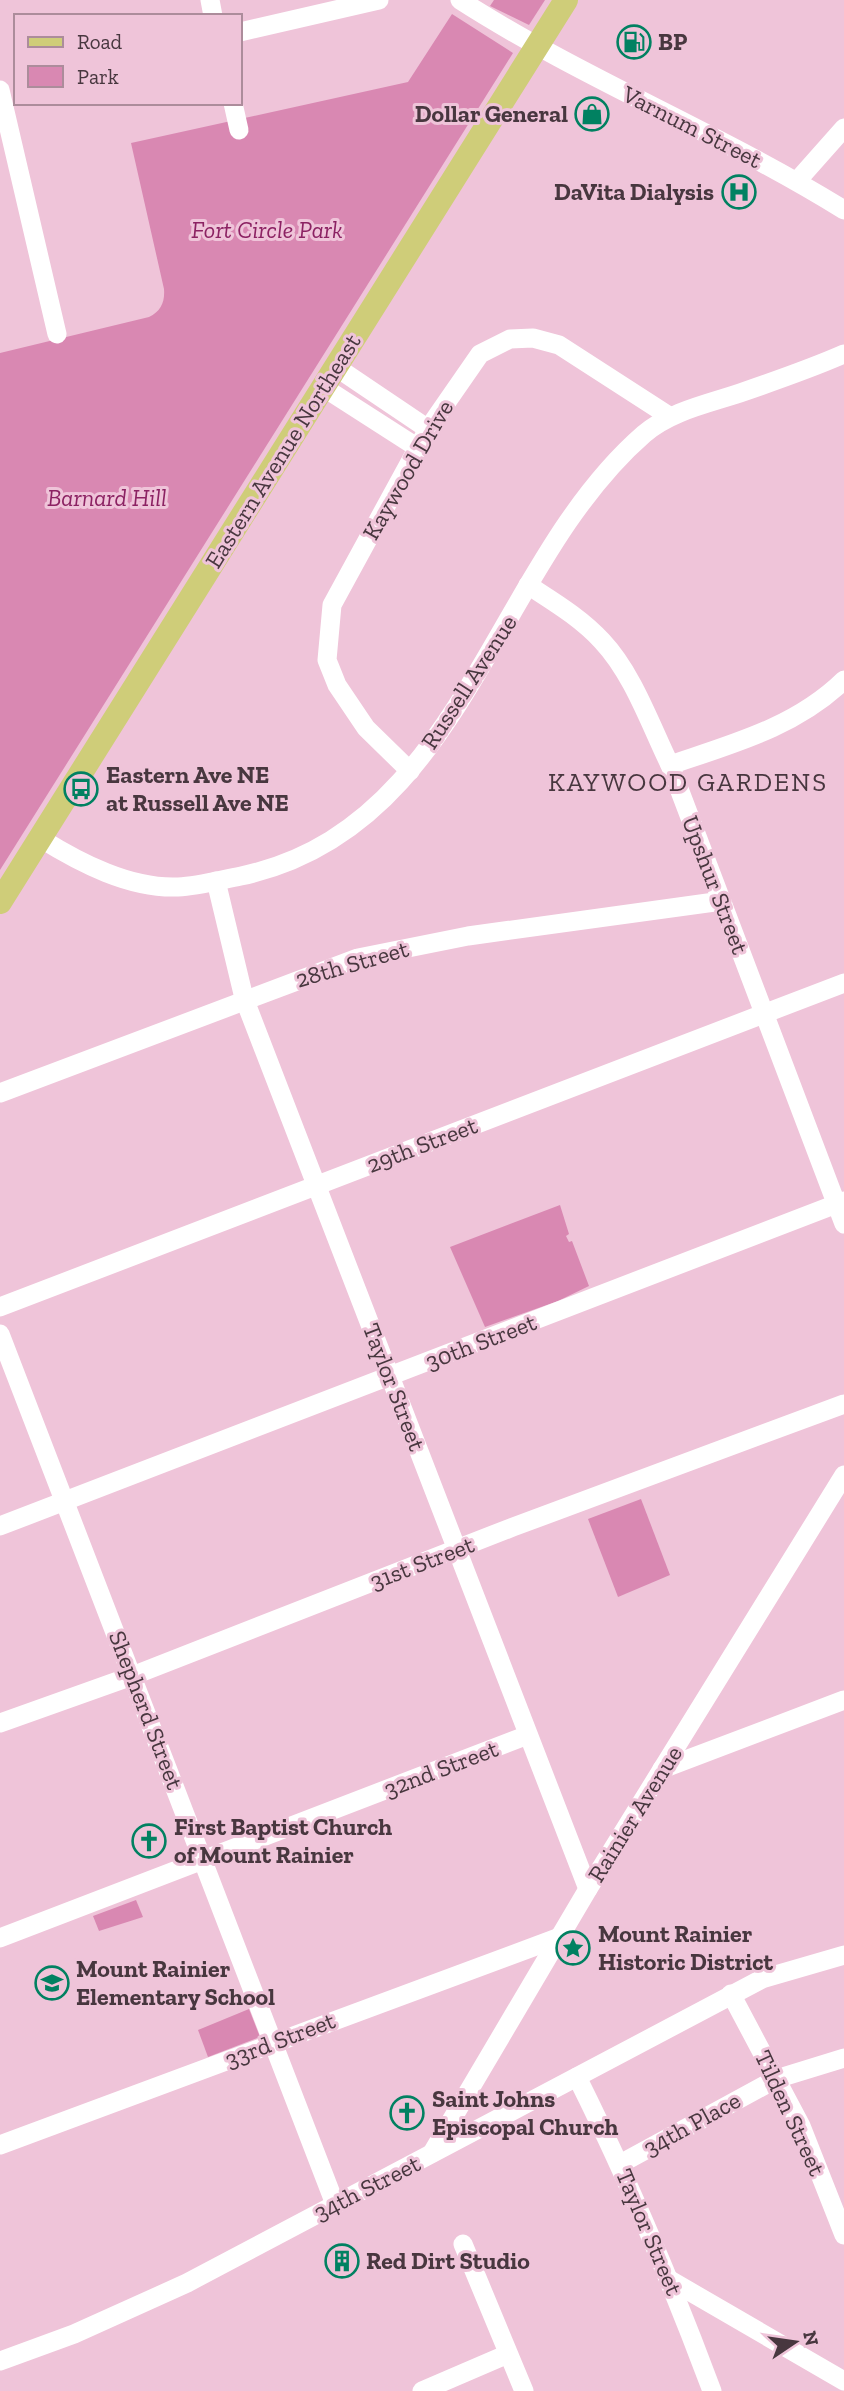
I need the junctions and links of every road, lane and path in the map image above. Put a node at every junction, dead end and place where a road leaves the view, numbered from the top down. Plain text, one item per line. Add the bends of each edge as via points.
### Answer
1 (379, 0) edge
2 (566, 0) edge
3 (473, 4) edge
4 (242, 32) edge
5 (537, 47) junction
6 (0, 89) edge
7 (233, 105) edge
8 (844, 128) edge
9 (239, 130) dead end
10 (797, 181) junction
11 (844, 210) edge
12 (57, 334) dead end
13 (844, 354) edge
14 (330, 377) junction
15 (669, 416) junction
16 (428, 429) junction
17 (418, 448) junction
18 (528, 584) junction
19 (844, 680) edge
20 (670, 765) junction
21 (410, 771) junction
22 (40, 838) junction
23 (216, 881) junction
24 (722, 901) junction
25 (0, 902) edge
26 (844, 984) edge
27 (244, 998) junction
28 (764, 1014) junction
29 (0, 1093) edge
30 (316, 1185) junction
31 (840, 1203) edge
32 (844, 1224) edge
33 (0, 1307) edge
34 (0, 1334) edge
35 (391, 1378) junction
36 (844, 1404) edge
37 (844, 1475) edge
38 (64, 1501) junction
39 (0, 1526) edge
40 (457, 1549) junction
41 (132, 1676) junction
42 (844, 1700) edge
43 (0, 1724) edge
44 (528, 1735) junction
45 (662, 1769) junction
46 (204, 1860) junction
47 (588, 1889) junction
48 (560, 1937) junction
49 (0, 1938) edge
50 (844, 1955) edge
51 (731, 1994) junction
52 (272, 2042) junction
53 (844, 2058) edge
54 (577, 2077) junction
55 (776, 2078) junction
56 (0, 2145) edge
57 (431, 2156) junction
58 (620, 2164) junction
59 (335, 2204) junction
60 (844, 2235) edge
61 (463, 2244) dead end
62 (670, 2280) junction
63 (508, 2354) junction
64 (0, 2361) edge
65 (844, 2381) edge
66 (422, 2391) edge
67 (524, 2391) edge
68 (712, 2391) edge

1 - 4 street
2 - 5 main road, Eastern Avenue Northeast
3 - 5 street, Varnum Street
5 - 10 street, Varnum Street
5 - 14 main road, Eastern Avenue Northeast
6 - 12 street
7 - 9 street
8 - 10 street
10 - 11 street, Varnum Street
13 - 15 street, Russell Avenue
14 - 16 street
14 - 17 street
14 - 22 main road, Eastern Avenue Northeast
15 - 16 street, Kaywood Drive via 559,345 522,338 496,344 480,354
15 - 18 street, Russell Avenue via 619,457 577,509
16 - 17 street, Kaywood Drive
17 - 21 street, Kaywood Drive via 331,604 327,632 327,660 337,685 366,728
18 - 20 street, Upshur Street via 575,615 602,640 619,662
18 - 21 street, Russell Avenue via 454,712
19 - 20 street via 799,715 755,736
20 - 24 street, Upshur Street
21 - 23 street, Russell Avenue via 384,800 330,841 265,871
22 - 23 street, Russell Avenue via 125,878 177,887
22 - 25 main road, Eastern Avenue Northeast
23 - 27 street, Taylor Street
24 - 27 street, 28th Street via 396,948
24 - 28 street, Upshur Street
26 - 28 street, 29th Street
27 - 29 street, 28th Street
27 - 30 street, Taylor Street
28 - 30 street, 29th Street
28 - 31 street, Upshur Street
30 - 33 street, 29th Street
30 - 35 street, Taylor Street
31 - 32 street, Upshur Street
31 - 35 street, 30th Street
34 - 38 street, Shepherd Street
35 - 38 street, 30th Street
35 - 40 street, Taylor Street
36 - 40 street, 31st Street
37 - 45 street, Rainier Avenue
38 - 39 street, 30th Street
38 - 41 street, Shepherd Street
40 - 41 street, 31st Street
40 - 44 street, Taylor Street
41 - 43 street, 31st Street
41 - 46 street, Shepherd Street
42 - 45 street
44 - 46 street, 32nd Street
44 - 47 street, Taylor Street
45 - 47 street, Rainier Avenue
46 - 49 street, 32nd Street
46 - 52 street, Shepherd Street
47 - 48 street, Rainier Avenue
48 - 52 street, 33rd Street
48 - 57 street, Rainier Avenue
50 - 51 street, 34th Street via 762,1979
51 - 54 street, 34th Street
51 - 55 street, Tilden Street
52 - 56 street, 33rd Street
52 - 59 street, Shepherd Street
53 - 55 street, 34th Place
54 - 57 street, 34th Street
54 - 58 street, Taylor Street
55 - 58 street, 34th Place
55 - 60 street, Tilden Street
57 - 59 street, 34th Street
58 - 62 street, Taylor Street
59 - 64 street, 34th Street via 187,2283 74,2334
61 - 63 street
62 - 65 street
62 - 68 street, Taylor Street
63 - 66 street
63 - 67 street

